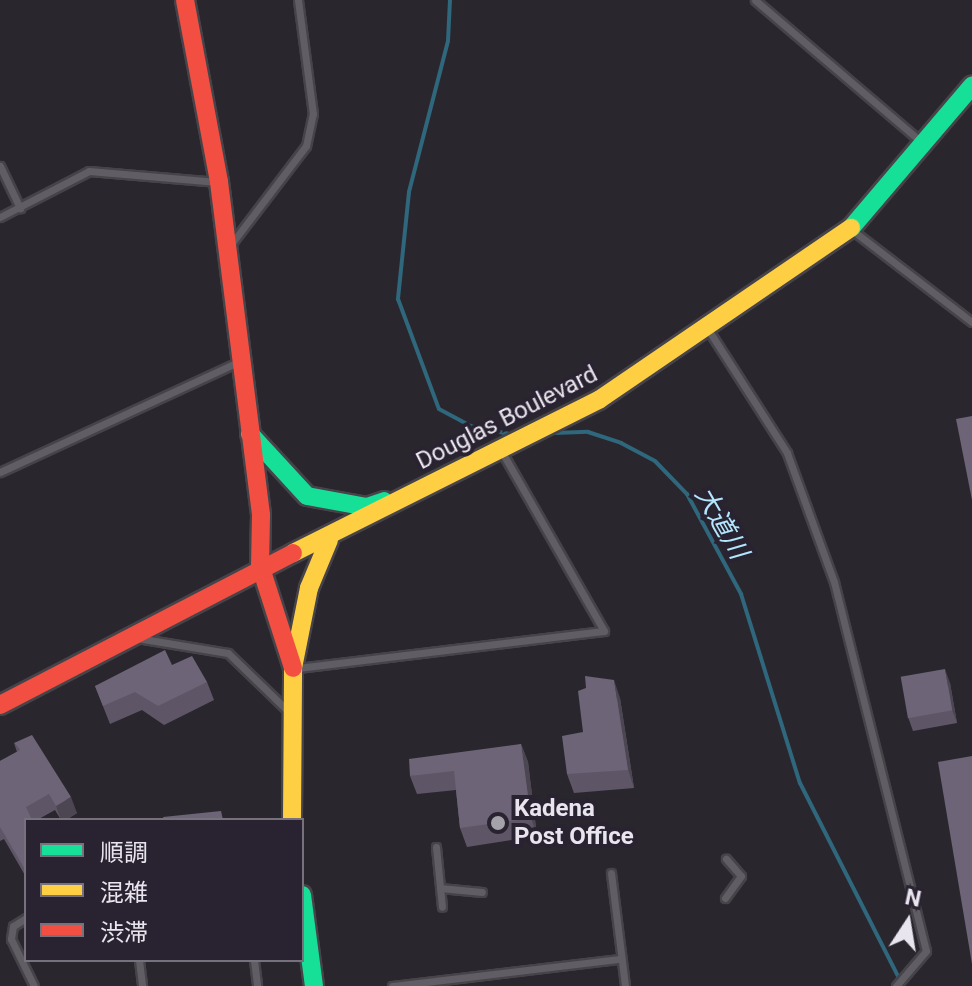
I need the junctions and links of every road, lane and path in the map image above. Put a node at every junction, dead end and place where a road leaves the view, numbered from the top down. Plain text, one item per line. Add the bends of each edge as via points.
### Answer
1 (185, 0) edge
2 (298, 0) edge
3 (755, 0) edge
4 (972, 86) edge
5 (920, 141) junction
6 (0, 166) edge
7 (219, 182) junction
8 (20, 208) junction
9 (0, 217) edge
10 (851, 228) junction
11 (224, 254) junction
12 (972, 322) edge
13 (709, 331) junction
14 (239, 361) junction
15 (250, 434) junction
16 (501, 450) junction
17 (0, 472) edge
18 (409, 494) junction
19 (329, 540) junction
20 (260, 565) junction
21 (129, 638) junction
22 (293, 668) junction
23 (0, 705) edge
24 (288, 711) junction
25 (292, 818) edge
26 (436, 847) dead end
27 (726, 859) dead end
28 (611, 873) dead end
29 (440, 888) junction
30 (482, 892) dead end
31 (725, 898) dead end
32 (442, 907) dead end
33 (24, 919) edge
34 (304, 925) edge
35 (620, 959) junction
36 (139, 962) edge
37 (254, 962) edge
38 (34, 986) edge
39 (142, 986) edge
40 (257, 986) edge
41 (314, 986) edge
42 (392, 986) edge
43 (625, 986) edge
44 (896, 986) edge

1 - 7 street
2 - 11 lane via 313,114 306,146
3 - 5 lane
4 - 5 street, Douglas Boulevard
5 - 10 street, Douglas Boulevard
6 - 8 lane
7 - 8 lane via 89,171
7 - 11 street
8 - 9 lane
10 - 12 lane
10 - 13 street, Douglas Boulevard
11 - 14 street
13 - 16 street, Douglas Boulevard
13 - 44 lane via 787,453 834,582 926,951
14 - 15 street
14 - 17 lane
15 - 18 street via 307,496 327,504 367,507
15 - 20 street
16 - 18 street, Douglas Boulevard
16 - 22 lane via 604,631
18 - 19 street, Douglas Boulevard
19 - 20 street, Douglas Boulevard
19 - 22 street via 309,588
20 - 21 street, Douglas Boulevard
20 - 22 street
21 - 23 street, Douglas Boulevard
21 - 24 lane via 190,641 228,653
22 - 24 street
24 - 25 street
26 - 29 lane
27 - 31 lane via 741,876
28 - 35 lane
29 - 30 lane
29 - 32 lane
33 - 38 lane via 13,926 11,939
34 - 41 street
35 - 42 lane
35 - 43 lane
36 - 39 lane
37 - 40 lane

